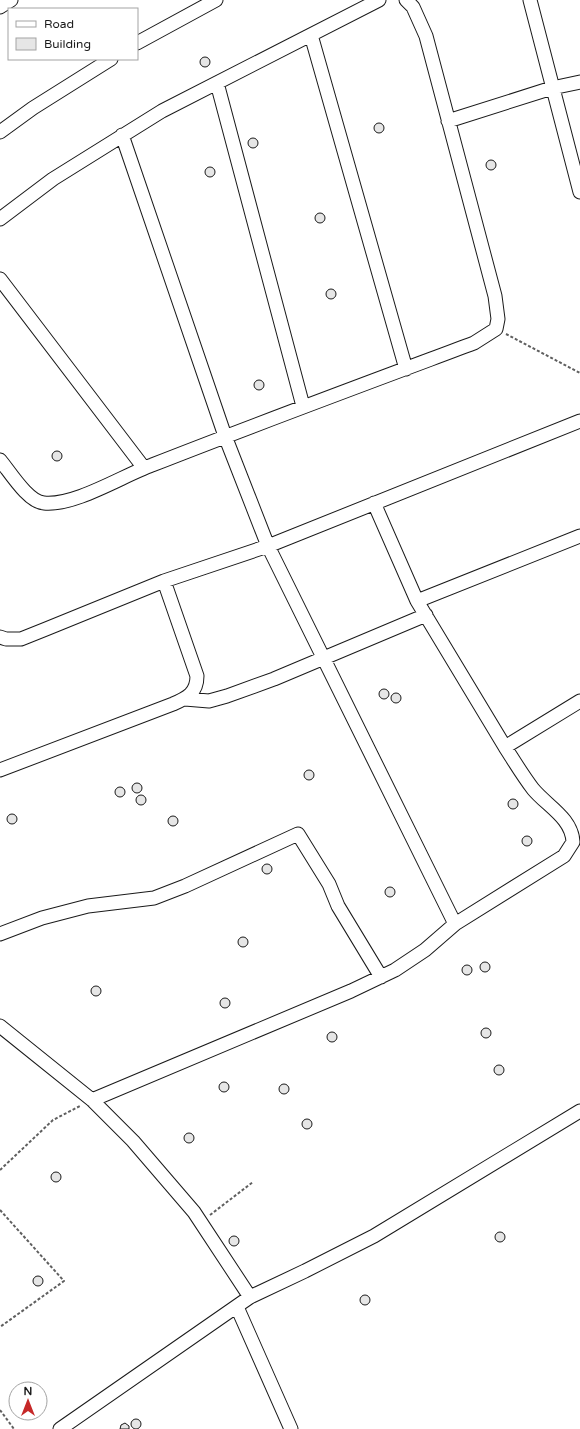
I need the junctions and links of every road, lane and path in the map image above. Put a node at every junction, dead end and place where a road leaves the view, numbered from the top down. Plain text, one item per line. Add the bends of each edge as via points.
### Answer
1 (11, 0) edge
2 (216, 0) edge
3 (379, 0) edge
4 (406, 0) edge
5 (530, 0) edge
6 (0, 7) edge
7 (311, 35) junction
8 (138, 42) edge
9 (109, 60) edge
10 (580, 82) edge
11 (217, 83) junction
12 (552, 88) junction
13 (448, 121) junction
14 (0, 132) edge
15 (122, 135) junction
16 (580, 192) edge
17 (0, 219) edge
18 (0, 279) edge
19 (496, 329) junction
20 (406, 369) junction
21 (580, 373) edge
22 (304, 406) junction
23 (580, 421) edge
24 (225, 436) junction
25 (0, 460) edge
26 (144, 468) junction
27 (374, 503) junction
28 (580, 536) edge
29 (268, 546) junction
30 (164, 581) junction
31 (417, 601) junction
32 (426, 615) junction
33 (0, 637) edge
34 (322, 658) junction
35 (185, 699) junction
36 (580, 701) edge
37 (505, 747) junction
38 (0, 770) edge
39 (455, 924) junction
40 (0, 934) edge
41 (381, 977) junction
42 (0, 1026) edge
43 (92, 1100) junction
44 (580, 1111) edge
45 (0, 1170) edge
46 (253, 1182) dead end
47 (0, 1210) edge
48 (201, 1222) junction
49 (250, 1297) junction
50 (237, 1306) junction
51 (0, 1327) edge
52 (0, 1410) edge
53 (14, 1429) edge
54 (60, 1429) edge
55 (291, 1429) edge

1 - 6 street
2 - 8 street
3 - 7 street
4 - 13 street via 413,7 426,36
5 - 12 street
7 - 11 street
7 - 20 street
9 - 14 street
10 - 12 street
11 - 15 street
11 - 22 street
12 - 13 street
12 - 16 street
13 - 19 street via 495,296 498,319
15 - 17 street via 53,179
15 - 24 street
18 - 26 street
19 - 20 street via 474,343
19 - 21 path
20 - 22 street
22 - 24 street
23 - 27 street
24 - 26 street
24 - 29 street
25 - 26 street via 23,490 42,503 74,499
27 - 29 street
27 - 31 street
28 - 31 street
29 - 30 street
29 - 34 street
30 - 33 street via 21,639
30 - 35 street via 197,676 195,690
31 - 32 street
32 - 34 street
32 - 37 street
34 - 35 street via 274,679 209,701
34 - 39 street
35 - 38 street
36 - 37 street
37 - 39 street via 532,788 569,826 574,842 564,856
39 - 41 street via 424,950
40 - 41 street via 42,918 88,906 154,898 298,834
41 - 43 street via 351,992
42 - 43 street
43 - 45 path via 53,1120
43 - 48 street via 133,1141
44 - 49 street via 374,1236
46 - 48 path
47 - 51 path via 64,1281
48 - 49 street
49 - 50 street
50 - 54 street
50 - 55 street
52 - 53 path

